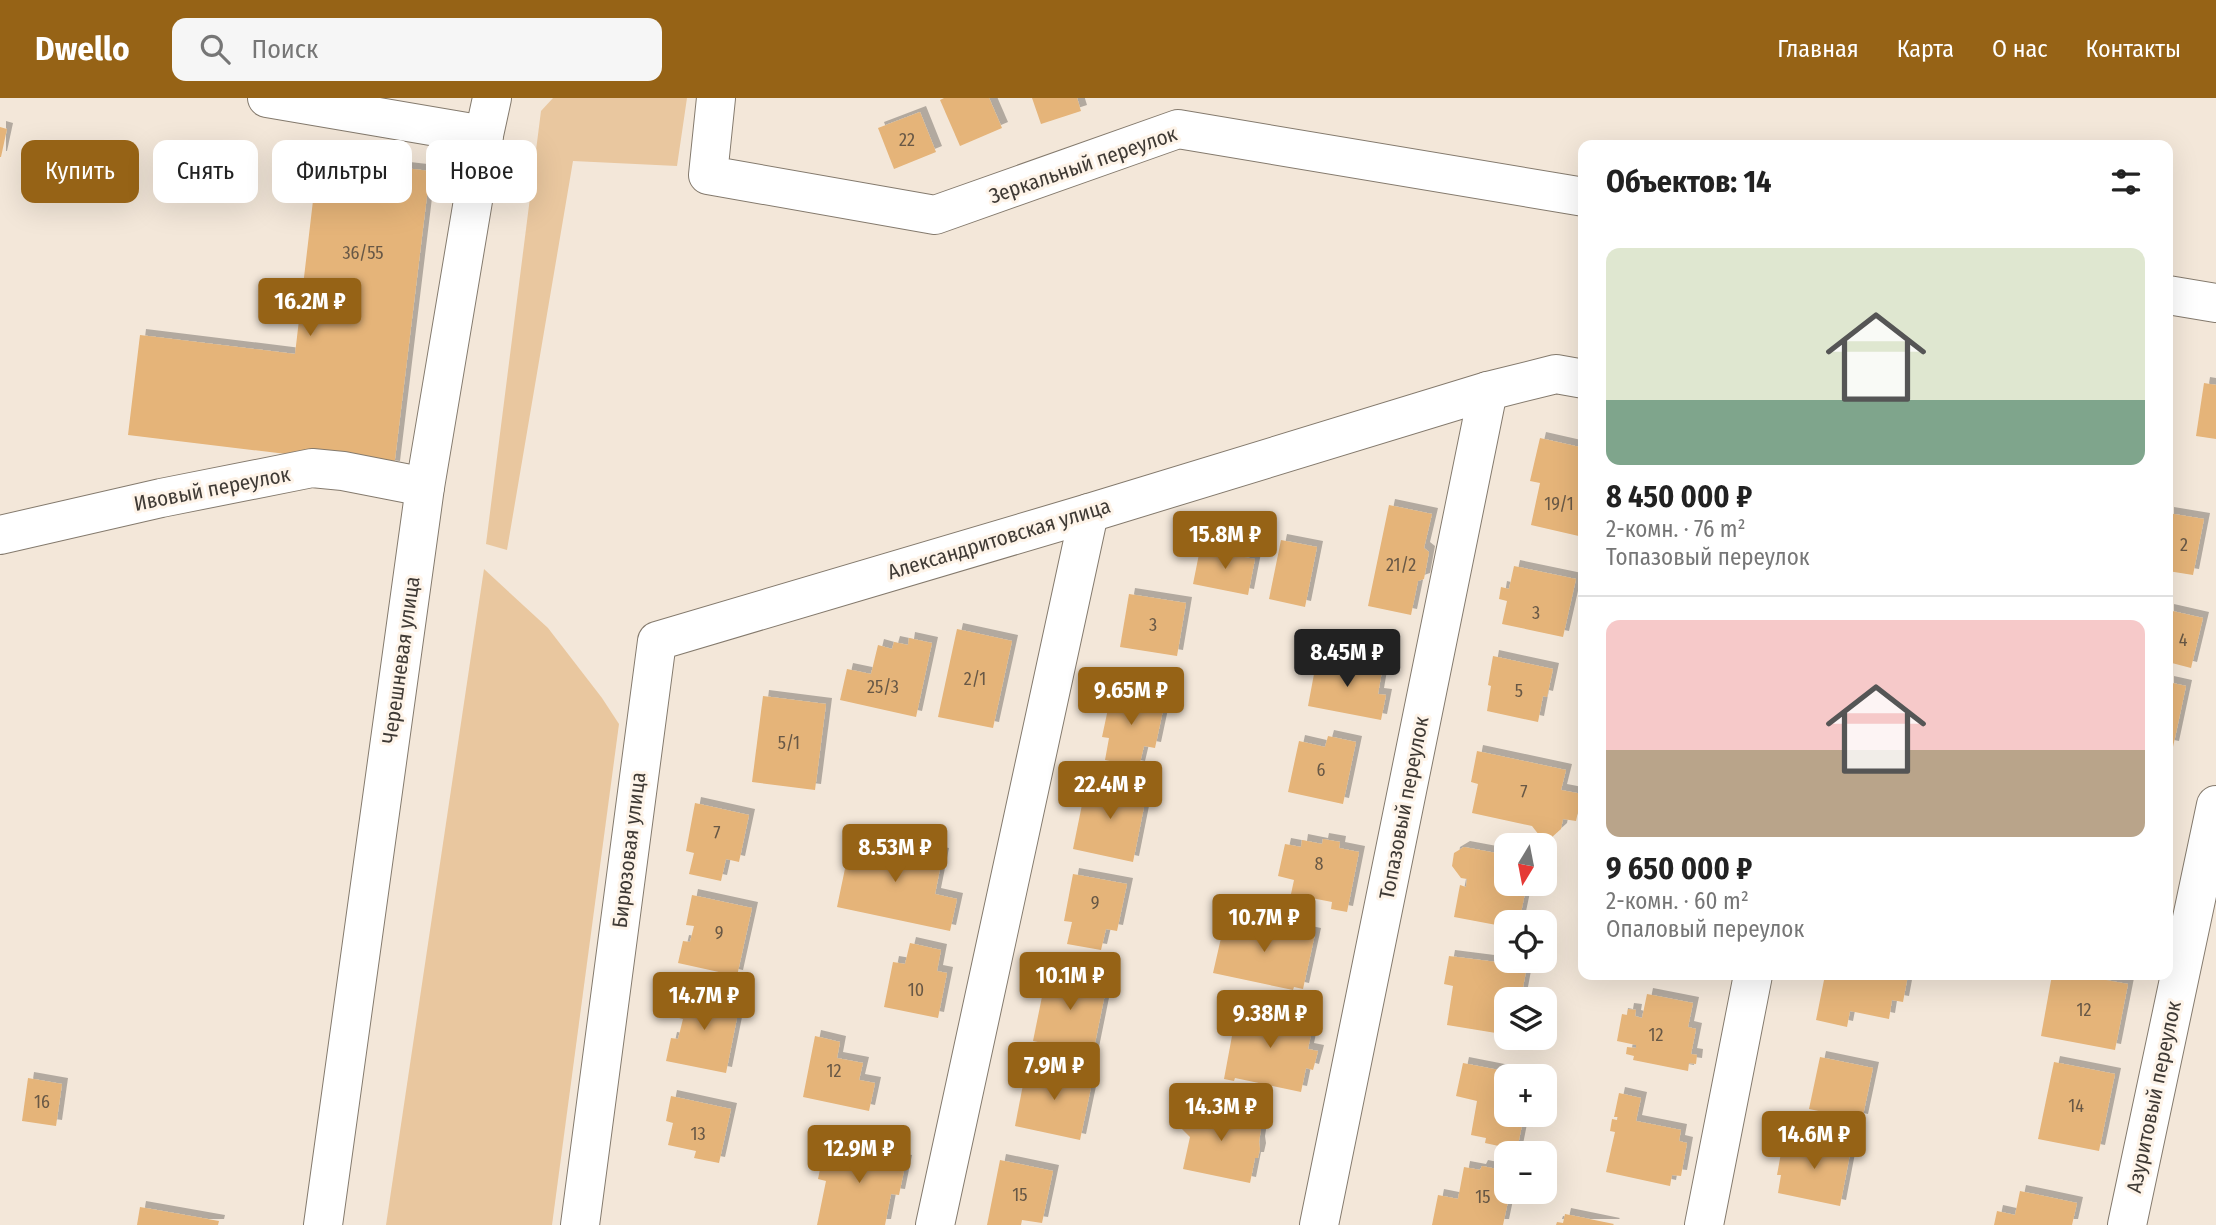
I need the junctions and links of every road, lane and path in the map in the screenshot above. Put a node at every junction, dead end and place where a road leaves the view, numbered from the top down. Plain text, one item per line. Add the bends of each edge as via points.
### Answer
1 (267, 98) edge
2 (492, 98) edge
3 (716, 98) edge
4 (484, 135) junction
5 (1578, 196) edge
6 (2173, 296) edge
7 (2216, 303) edge
8 (1578, 378) edge
9 (1488, 391) junction
10 (425, 487) junction
11 (1089, 513) junction
12 (0, 534) edge
13 (657, 641) joint
14 (2216, 804) edge
15 (1753, 980) edge
16 (323, 1225) edge
17 (580, 1225) edge
18 (936, 1225) edge
19 (1319, 1225) edge
20 (1704, 1225) edge
21 (2127, 1225) edge

1 - 4 street
2 - 4 street, Черешневая улица
3 - 5 street, Зеркальный переулок via 708,175 935,215 1178,129
4 - 10 street, Черешневая улица
6 - 7 street
8 - 9 street, Александритовская улица via 1556,374
9 - 11 street, Александритовская улица
9 - 19 street, Топазовый переулок
10 - 12 street, Ивовый переулок via 312,468
10 - 16 street, Черешневая улица
11 - 13 street, Александритовская улица
11 - 18 street
13 - 17 street, Бирюзовая улица
14 - 21 street, Азуритовый переулок
15 - 20 street

